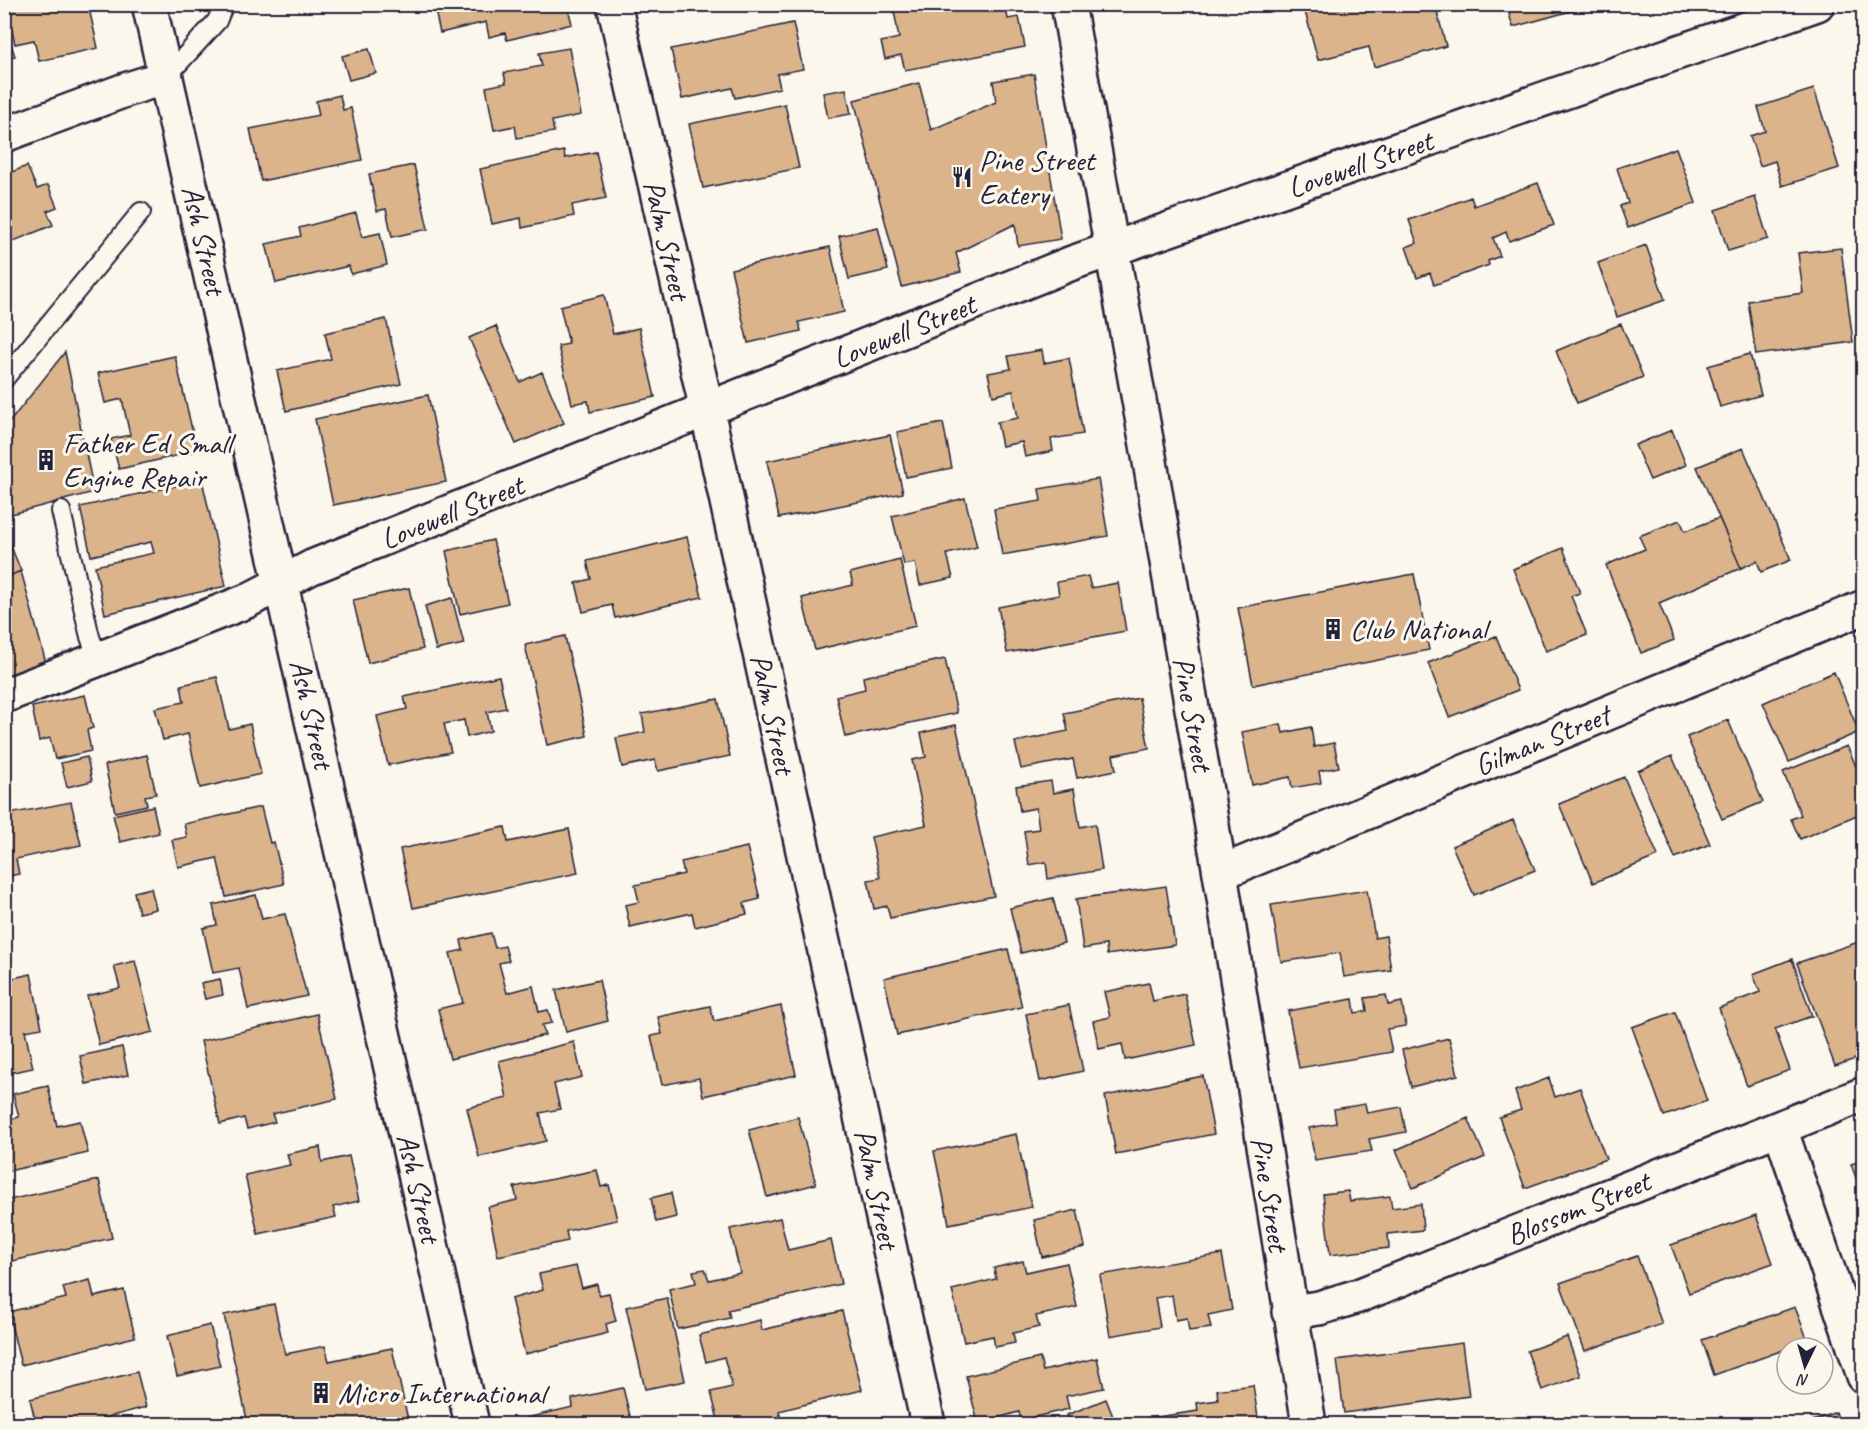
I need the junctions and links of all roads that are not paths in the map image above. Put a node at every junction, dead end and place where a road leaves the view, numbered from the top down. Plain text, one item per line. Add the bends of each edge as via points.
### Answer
1 (149, 4) edge
2 (225, 4) edge
3 (614, 4) edge
4 (1068, 4) edge
5 (1818, 4) edge
6 (166, 77) junction
7 (4, 135) edge
8 (141, 212) dead end
9 (1112, 250) junction
10 (4, 379) edge
11 (707, 410) junction
12 (61, 511) dead end
13 (283, 583) junction
14 (1863, 607) edge
15 (98, 658) junction
16 (4, 696) edge
17 (1220, 873) junction
18 (1863, 1094) edge
19 (1780, 1128) junction
20 (1289, 1312) junction
21 (1863, 1376) edge
22 (472, 1425) edge
23 (928, 1425) edge
24 (1309, 1425) edge

1 - 6 street, Ash Street
2 - 6 lane via 217,21
3 - 11 street, Palm Street
4 - 9 street, Pine Street
5 - 9 street, Lovewell Street
6 - 7 street
6 - 13 street, Ash Street
8 - 10 lane
9 - 11 street, Lovewell Street
9 - 17 street, Pine Street
11 - 13 street, Lovewell Street via 312,567
11 - 23 street, Palm Street
12 - 15 lane
13 - 15 street, Lovewell Street via 247,601
13 - 22 street, Ash Street
14 - 17 street, Gilman Street
15 - 16 street, Lovewell Street
17 - 20 street, Pine Street
18 - 19 street, Blossom Street
19 - 20 street, Blossom Street via 1358,1296
19 - 21 street
20 - 24 street, Pine Street

